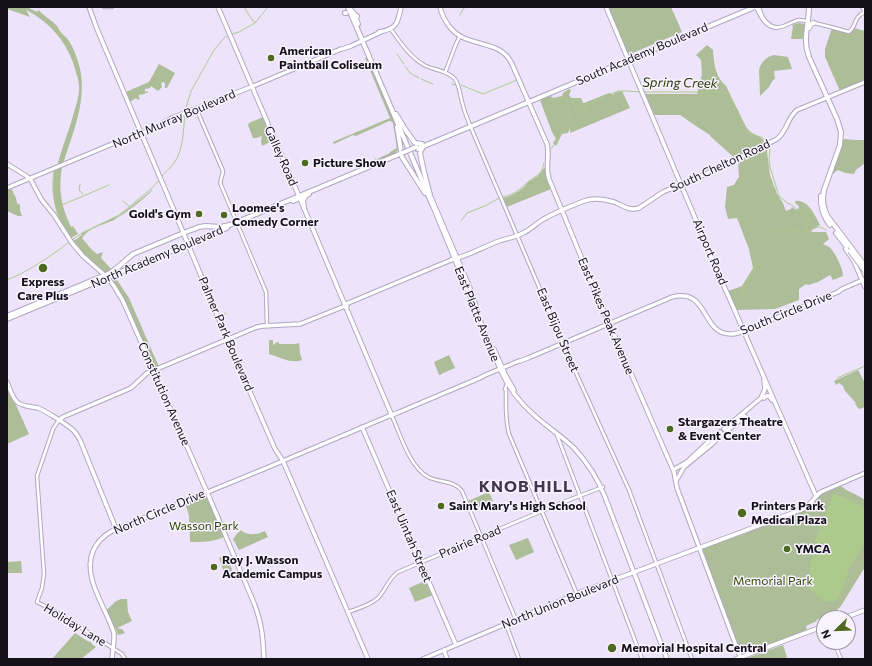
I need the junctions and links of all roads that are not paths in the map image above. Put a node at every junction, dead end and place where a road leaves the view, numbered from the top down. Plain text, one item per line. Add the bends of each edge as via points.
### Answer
1 (91, 7) edge
2 (104, 7) edge
3 (112, 7) edge
4 (218, 7) edge
5 (401, 7) edge
6 (440, 7) edge
7 (606, 7) edge
8 (754, 7) edge
9 (810, 7) edge
10 (862, 7) edge
11 (349, 8) edge
12 (865, 12) edge
13 (353, 20) junction
14 (809, 22) junction
15 (358, 24) junction
16 (390, 28) junction
17 (460, 36) junction
18 (363, 40) junction
19 (628, 59) junction
20 (810, 59) junction
21 (445, 73) junction
22 (865, 82) edge
23 (252, 87) junction
24 (827, 98) junction
25 (528, 100) junction
26 (196, 108) junction
27 (395, 114) junction
28 (836, 117) junction
29 (470, 125) junction
30 (396, 126) junction
31 (142, 133) junction
32 (393, 133) dead end
33 (423, 145) junction
34 (417, 147) junction
35 (401, 153) junction
36 (394, 157) junction
37 (404, 161) junction
38 (7, 164) edge
39 (26, 175) junction
40 (34, 177) junction
41 (30, 179) junction
42 (681, 184) junction
43 (7, 188) edge
44 (296, 190) junction
45 (307, 195) junction
46 (430, 195) junction
47 (299, 197) junction
48 (292, 198) junction
49 (432, 204) junction
50 (304, 208) junction
51 (824, 209) junction
52 (562, 210) junction
53 (237, 223) junction
54 (829, 224) junction
55 (184, 233) junction
56 (518, 236) junction
57 (188, 244) junction
58 (850, 248) junction
59 (456, 259) junction
60 (855, 260) junction
61 (865, 266) edge
62 (865, 271) edge
63 (106, 276) junction
64 (864, 280) edge
65 (865, 287) edge
66 (33, 305) junction
67 (345, 306) junction
68 (22, 313) junction
69 (7, 316) edge
70 (7, 319) edge
71 (609, 324) junction
72 (267, 326) junction
73 (743, 331) junction
74 (228, 340) junction
75 (563, 343) junction
76 (501, 369) junction
77 (154, 370) junction
78 (760, 370) junction
79 (766, 380) junction
80 (7, 382) edge
81 (508, 385) junction
82 (768, 393) junction
83 (764, 398) junction
84 (775, 403) junction
85 (392, 416) junction
86 (59, 420) junction
87 (363, 428) junction
88 (556, 432) junction
89 (723, 432) junction
90 (560, 438) junction
91 (576, 450) junction
92 (283, 461) junction
93 (684, 467) junction
94 (674, 470) junction
95 (865, 473) edge
96 (676, 482) junction
97 (602, 488) junction
98 (207, 492) junction
99 (580, 496) junction
100 (816, 496) junction
101 (542, 512) junction
102 (116, 529) junction
103 (482, 537) junction
104 (700, 548) junction
105 (421, 562) junction
106 (656, 564) junction
107 (634, 572) junction
108 (612, 581) junction
109 (576, 594) junction
110 (348, 612) junction
111 (516, 620) junction
112 (506, 624) junction
113 (816, 629) edge
114 (456, 645) junction
115 (113, 649) junction
116 (444, 650) junction
117 (741, 658) edge
118 (112, 659) edge
119 (125, 659) edge
120 (264, 659) edge
121 (368, 659) edge
122 (422, 659) edge
123 (447, 659) edge
124 (519, 659) edge
125 (642, 659) edge
126 (667, 659) edge
127 (692, 659) edge
128 (736, 659) edge

1 - 31 main road, Palmer Park Boulevard via 95,24
2 - 3 street
4 - 23 main road, Galley Road
5 - 16 main road via 398,22
6 - 17 main road, East Pikes Peak Avenue via 446,22
7 - 19 main road, Airport Road
8 - 14 street via 765,24 771,27 782,28 797,22
8 - 19 highway, South Academy Boulevard
8 - 19 highway, South Academy Boulevard
9 - 14 highway
10 - 12 street
11 - 13 highway, East Platte Avenue
11 - 13 highway via 346,13
11 - 15 highway, East Platte Avenue
11 - 15 highway via 358,16
12 - 14 street via 857,17 850,32
13 - 18 highway, East Platte Avenue
14 - 20 highway via 805,43
14 - 20 highway via 811,24 807,43
15 - 18 highway, East Platte Avenue
16 - 18 main road, North Murray Boulevard
16 - 21 street, East Bijou Street via 415,59
17 - 21 street
17 - 25 main road, East Pikes Peak Avenue via 505,53
18 - 23 main road, North Murray Boulevard
18 - 27 highway, East Platte Avenue
19 - 25 highway, South Academy Boulevard
19 - 42 main road, Airport Road
20 - 24 highway
21 - 29 street, East Bijou Street via 457,83
22 - 24 main road, South Chelton Road
23 - 26 main road, North Murray Boulevard
23 - 44 main road, Galley Road
24 - 28 highway
24 - 42 main road, South Chelton Road via 796,111 784,133 765,146
25 - 29 highway
25 - 52 main road, East Pikes Peak Avenue via 547,144 547,175
26 - 31 main road, North Murray Boulevard
26 - 53 street via 223,170 220,184
27 - 30 highway
27 - 34 highway
27 - 46 highway, East Platte Avenue
27 - 49 highway, East Platte Avenue
28 - 51 highway via 840,139 824,190
28 - 54 highway via 838,146 820,202 823,215
29 - 33 highway
29 - 56 street, East Bijou Street
30 - 32 highway
30 - 35 highway
31 - 40 main road, North Murray Boulevard
31 - 55 main road, Palmer Park Boulevard
33 - 34 highway
33 - 34 highway
34 - 35 highway, North Academy Boulevard, bridge
34 - 46 highway
35 - 36 highway, North Academy Boulevard
35 - 36 highway via 398,152
35 - 37 highway
36 - 37 highway
36 - 45 highway, North Academy Boulevard
36 - 47 highway, North Academy Boulevard
37 - 49 highway
38 - 39 main road, Constitution Avenue
39 - 40 main road
39 - 41 main road, Constitution Avenue
40 - 41 main road, North Murray Boulevard
41 - 43 main road, North Murray Boulevard
41 - 63 main road, Constitution Avenue via 70,241
42 - 52 main road, South Chelton Road via 636,209 627,209 610,201 595,199
42 - 73 main road, Airport Road
44 - 47 main road, Galley Road
44 - 48 highway
45 - 47 highway, North Academy Boulevard
45 - 50 highway via 303,199
46 - 59 main road, East Platte Avenue
47 - 48 highway, North Academy Boulevard
47 - 50 main road, Galley Road
47 - 53 highway, North Academy Boulevard
48 - 53 highway, North Academy Boulevard
49 - 59 main road, East Platte Avenue
50 - 67 main road, Galley Road
51 - 58 highway
51 - 60 highway via 854,249
52 - 56 main road, South Chelton Road
52 - 71 main road, East Pikes Peak Avenue
53 - 55 highway, North Academy Boulevard via 223,227 199,227
53 - 57 highway, North Academy Boulevard
53 - 72 street via 267,292
54 - 58 highway
54 - 60 highway
55 - 57 main road, Palmer Park Boulevard
55 - 63 highway, North Academy Boulevard via 133,254
56 - 59 main road, South Chelton Road
56 - 75 street, East Bijou Street
57 - 63 highway, North Academy Boulevard
57 - 74 main road, Palmer Park Boulevard
58 - 61 highway, bridge
58 - 62 highway, bridge
59 - 67 main road, South Chelton Road
59 - 76 main road, East Platte Avenue
60 - 64 main road via 860,276
63 - 66 highway, North Academy Boulevard
63 - 68 highway, North Academy Boulevard
63 - 77 main road, Constitution Avenue via 125,305
64 - 65 main road
64 - 73 main road, South Circle Drive
66 - 68 highway
66 - 69 highway, North Academy Boulevard
67 - 72 main road, South Chelton Road via 302,324
67 - 85 main road, Galley Road
68 - 70 highway, North Academy Boulevard
71 - 73 main road, South Circle Drive via 681,296 699,304 709,322 719,331 730,334
71 - 75 main road, North Circle Drive
71 - 94 main road, East Pikes Peak Avenue
72 - 74 main road, South Chelton Road via 257,327
73 - 78 main road, Airport Road
74 - 77 main road, South Chelton Road
74 - 92 main road, Palmer Park Boulevard via 275,449
75 - 76 main road, North Circle Drive
75 - 106 street, East Bijou Street via 629,490
76 - 81 main road, East Platte Avenue
76 - 85 main road, North Circle Drive
76 - 88 main road, East Platte Avenue via 523,401
77 - 86 main road, South Chelton Road via 145,374 135,386
77 - 98 main road, Constitution Avenue
78 - 79 main road, Airport Road
78 - 82 main road
79 - 82 main road, Airport Road
79 - 82 main road
80 - 86 main road via 13,397 19,403 40,409
81 - 88 main road, East Platte Avenue via 530,411
81 - 101 street via 505,413 508,430
82 - 83 main road
82 - 84 main road
82 - 89 main road
83 - 84 main road via 770,396
83 - 89 main road
84 - 100 main road
85 - 87 main road, North Circle Drive
85 - 103 street via 417,469 432,479 459,487
86 - 102 main road via 79,438
86 - 115 street, Holiday Lane via 53,429 37,476 44,574 37,602
87 - 92 main road, North Circle Drive
87 - 105 main road, East Uintah Street
88 - 90 main road, East Platte Avenue
88 - 91 main road, East Platte Avenue
89 - 93 main road
89 - 94 main road
90 - 91 main road, East Platte Avenue
90 - 99 street
91 - 97 main road, East Platte Avenue
91 - 97 main road, East Platte Avenue via 594,470
92 - 98 main road, North Circle Drive
92 - 110 main road, Palmer Park Boulevard
93 - 94 main road
93 - 96 main road
94 - 96 main road, East Pikes Peak Avenue
95 - 100 main road, North Union Boulevard
96 - 104 main road, East Pikes Peak Avenue
97 - 99 street, Prairie Road
97 - 107 main road, East Platte Avenue
98 - 102 main road, North Circle Drive
98 - 120 main road, Constitution Avenue via 259,617
99 - 101 street, Prairie Road
99 - 108 street
100 - 104 main road, North Union Boulevard via 803,509
101 - 103 street, Prairie Road
101 - 109 street
102 - 115 main road, North Circle Drive via 98,542 89,566 92,580 114,633
103 - 105 street, Prairie Road
103 - 111 street
104 - 106 main road, North Union Boulevard
104 - 117 main road, East Pikes Peak Avenue
105 - 110 street, Prairie Road via 394,575 375,600
105 - 114 main road, East Uintah Street
106 - 107 main road, North Union Boulevard
106 - 127 street, East Bijou Street
107 - 108 main road, North Union Boulevard
107 - 126 main road, East Platte Avenue
108 - 109 main road, North Union Boulevard
108 - 125 street
109 - 111 main road, North Union Boulevard
110 - 121 main road, Palmer Park Boulevard
111 - 112 main road, North Union Boulevard
112 - 114 main road, North Union Boulevard
112 - 124 street
113 - 117 main road
114 - 116 main road, North Union Boulevard
115 - 118 main road, North Circle Drive
115 - 119 street, Holiday Lane
116 - 122 main road, North Union Boulevard
116 - 123 main road
117 - 128 main road

